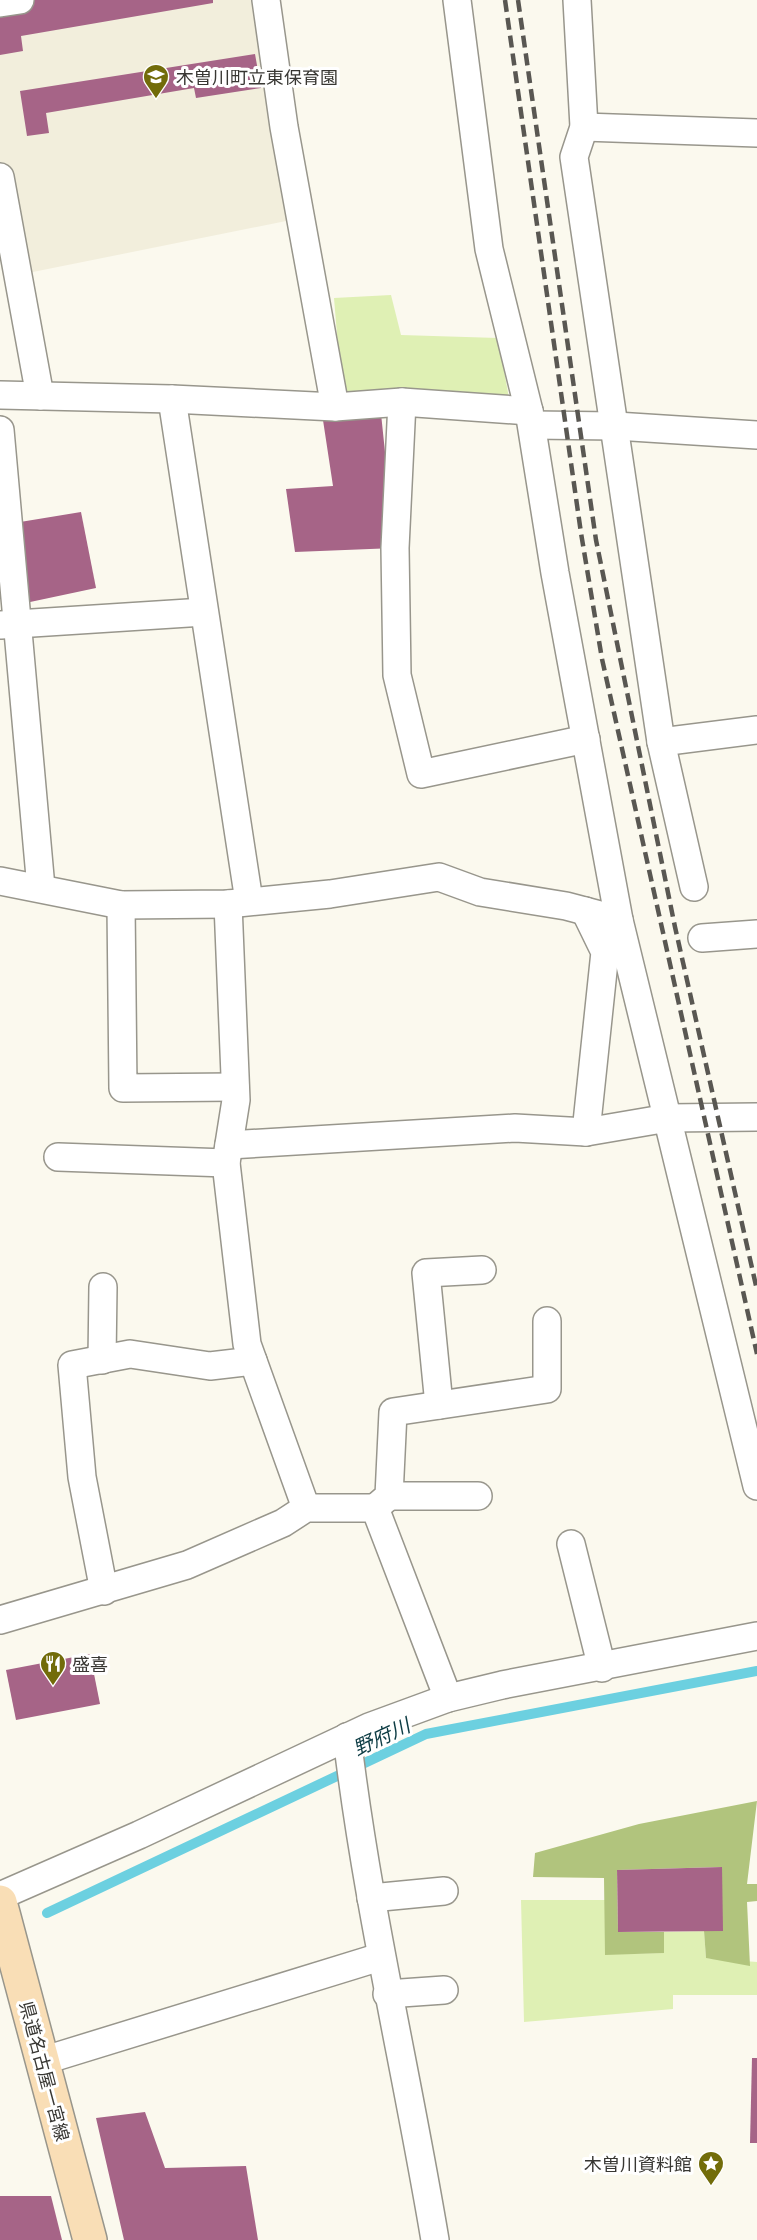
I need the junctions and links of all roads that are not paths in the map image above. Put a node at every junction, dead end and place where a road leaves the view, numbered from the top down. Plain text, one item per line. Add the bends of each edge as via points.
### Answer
1 (20, 0) edge
2 (266, 0) edge
3 (457, 0) edge
4 (577, 0) edge
5 (0, 3) edge
6 (584, 127) junction
7 (757, 133) edge
8 (0, 177) edge
9 (0, 395) edge
10 (40, 396) junction
11 (172, 399) junction
12 (402, 402) junction
13 (335, 407) junction
14 (531, 418) junction
15 (616, 426) junction
16 (0, 430) edge
17 (757, 435) edge
18 (204, 612) junction
19 (9, 625) edge
20 (757, 730) edge
21 (586, 739) junction
22 (661, 742) junction
23 (0, 880) edge
24 (694, 887) dead end
25 (41, 888) junction
26 (238, 903) junction
27 (121, 905) junction
28 (585, 911) junction
29 (619, 920) junction
30 (757, 934) edge
31 (702, 938) dead end
32 (235, 1087) junction
33 (757, 1116) edge
34 (668, 1118) junction
35 (586, 1132) junction
36 (228, 1154) junction
37 (58, 1157) dead end
38 (482, 1270) dead end
39 (103, 1287) dead end
40 (547, 1321) dead end
41 (102, 1360) junction
42 (253, 1361) junction
43 (439, 1405) junction
44 (757, 1486) edge
45 (478, 1496) dead end
46 (382, 1502) junction
47 (306, 1508) junction
48 (571, 1544) dead end
49 (104, 1591) junction
50 (0, 1620) edge
51 (757, 1636) edge
52 (602, 1668) junction
53 (448, 1698) junction
54 (348, 1743) junction
55 (444, 1891) dead end
56 (0, 1896) edge
57 (370, 1898) junction
58 (0, 1902) edge
59 (380, 1957) junction
60 (444, 1990) dead end
61 (387, 1994) junction
62 (42, 2061) junction
63 (90, 2240) edge
64 (435, 2240) edge

1 - 5 street
2 - 13 street via 284,127
3 - 14 street via 489,249
4 - 6 street
6 - 7 street
6 - 15 street via 574,157
8 - 10 street
9 - 10 street
10 - 11 street
11 - 13 street
11 - 18 street
12 - 13 street
12 - 14 street
12 - 21 street via 395,548 397,675 421,774
14 - 15 street
14 - 21 street
15 - 17 street
15 - 22 street
16 - 19 street
18 - 19 street
18 - 26 street
19 - 25 street
20 - 22 street
21 - 29 street
22 - 24 street
23 - 25 street
25 - 27 street
26 - 27 street
26 - 28 street via 439,877 480,892
26 - 32 street
27 - 32 street via 123,1088
28 - 29 street
28 - 35 street via 604,952
29 - 34 street
30 - 31 street
32 - 36 street
33 - 34 street
34 - 35 street
34 - 44 street
35 - 36 street via 515,1128
36 - 37 street
36 - 42 street via 247,1344
38 - 43 street via 426,1273
39 - 41 street
40 - 43 street via 547,1389
41 - 42 street via 130,1354 210,1366
41 - 49 street via 72,1365 82,1477
42 - 47 street
43 - 46 street via 393,1412
45 - 46 street
46 - 47 street
46 - 53 street
47 - 49 street via 283,1523 187,1565
48 - 52 street
49 - 50 street
51 - 52 street
52 - 53 street
53 - 54 street
54 - 56 street
54 - 57 street
55 - 57 street
57 - 59 street
58 - 62 main road, 県道名古屋一宮線
59 - 61 street
59 - 62 street
60 - 61 street
61 - 64 street
62 - 63 main road, 県道名古屋一宮線

